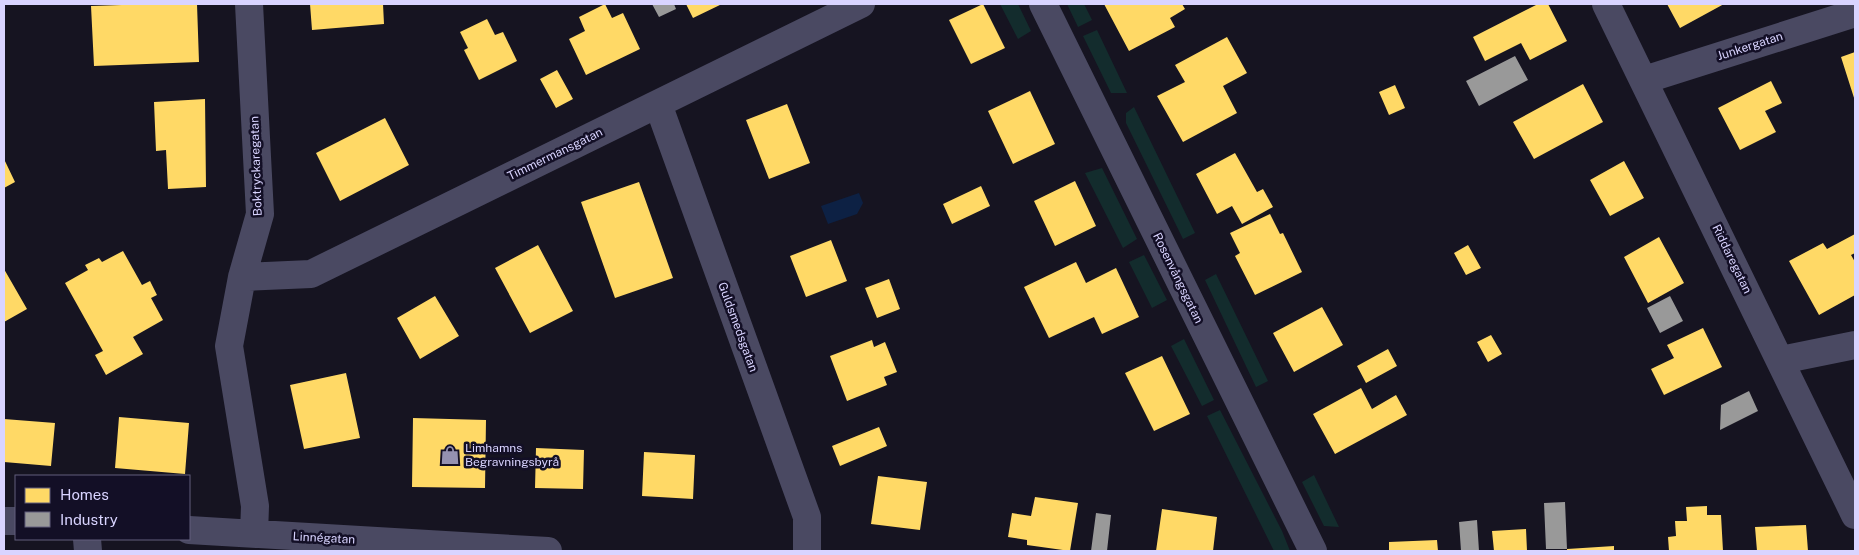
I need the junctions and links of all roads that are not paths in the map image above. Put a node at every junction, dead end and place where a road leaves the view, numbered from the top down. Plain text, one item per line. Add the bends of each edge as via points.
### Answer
1 (250, 4) edge
2 (860, 4) edge
3 (1043, 4) edge
4 (1606, 4) edge
5 (1855, 13) edge
6 (1644, 80) junction
7 (658, 104) junction
8 (242, 277) junction
9 (1855, 345) edge
10 (1781, 360) junction
11 (1855, 515) edge
12 (190, 530) edge
13 (254, 534) junction
14 (548, 551) edge
15 (807, 551) edge
16 (1313, 551) edge

1 - 8 street, Boktryckaregatan via 260,214
2 - 7 street, Timmermansgatan
3 - 16 street, Rosenvångsgatan
4 - 6 street, Riddaregatan
5 - 6 street, Junkergatan
6 - 10 street, Riddaregatan
7 - 8 street, Timmermansgatan via 311,274
7 - 15 street, Guldsmedsgatan via 807,517
8 - 13 street, Boktryckaregatan via 229,346 255,506
9 - 10 street
10 - 11 street, Riddaregatan
12 - 13 street, Linnégatan
13 - 14 street, Linnégatan

